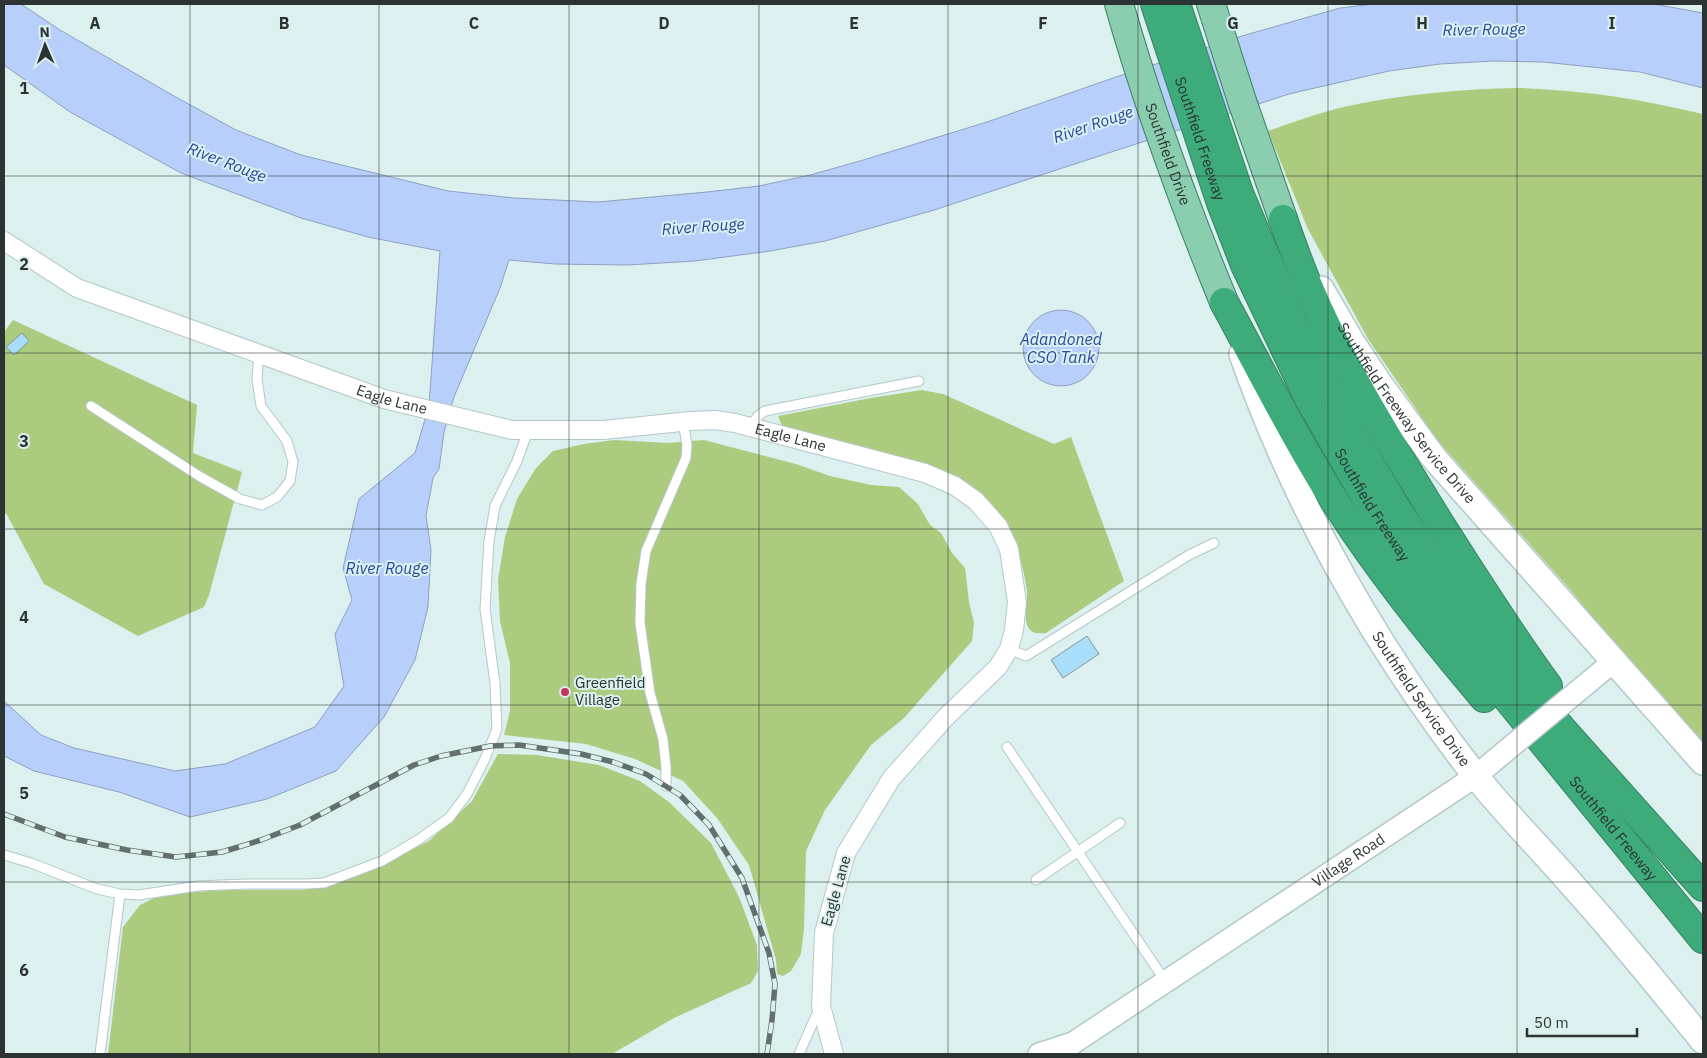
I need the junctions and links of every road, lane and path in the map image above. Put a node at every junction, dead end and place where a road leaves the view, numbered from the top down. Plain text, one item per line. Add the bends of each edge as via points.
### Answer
1 (1119, 4) edge
2 (1211, 4) edge
3 (1167, 10) edge
4 (1230, 198) junction
5 (1283, 219) junction
6 (4, 241) edge
7 (1224, 302) junction
8 (258, 354) junction
9 (919, 382) dead end
10 (91, 406) dead end
11 (683, 422) junction
12 (750, 427) junction
13 (520, 431) junction
14 (1214, 542) dead end
15 (1009, 649) junction
16 (1614, 661) junction
17 (1007, 747) dead end
18 (1703, 762) edge
19 (1476, 776) junction
20 (666, 786) dead end
21 (1120, 823) dead end
22 (1078, 852) junction
23 (4, 855) edge
24 (1036, 880) dead end
25 (1703, 886) edge
26 (120, 894) junction
27 (1696, 930) edge
28 (1166, 982) junction
29 (821, 1006) junction
30 (1703, 1041) edge
31 (1068, 1049) edge
32 (100, 1054) edge
33 (799, 1054) edge
34 (834, 1054) edge
35 (1039, 1054) edge

1 - 7 main road, Southfield Drive via 1158,132
2 - 5 main road, Southfield Freeway Service Drive
3 - 4 highway, Southfield Freeway
4 - 25 highway, Southfield Freeway via 1326,386 1396,508 1440,574 1561,728
4 - 27 highway, Southfield Freeway via 1245,265 1308,399 1370,505 1466,646
5 - 16 main road, Southfield Freeway Service Drive via 1353,344 1406,421 1434,458
5 - 25 highway via 1301,269 1336,344 1398,455 1465,563 1531,663
6 - 8 street, Eagle Lane via 77,288
7 - 19 main road, Southfield Service Drive via 1276,445 1316,528 1380,641
7 - 27 highway via 1315,467 1385,574 1520,741
8 - 10 lane via 261,406 287,441 293,462 290,481 277,497 262,505 240,499 199,476
8 - 13 street, Eagle Lane via 384,399
9 - 12 lane via 765,411
11 - 12 street, Eagle Lane via 715,420
11 - 13 street, Eagle Lane via 603,430
11 - 20 lane via 686,458 646,551 641,584 640,623 650,693 663,739
12 - 15 street, Eagle Lane via 925,473 955,486 976,501 998,526 1009,549 1017,602
13 - 26 lane via 517,461 495,506 489,541 485,609 495,683 497,729 467,794 449,818 382,861 324,883 198,886
14 - 15 lane via 1026,656
15 - 29 street, Eagle Lane via 998,667 945,718 891,779 846,853 824,933
16 - 18 main road, Southfield Freeway Service Drive
16 - 19 street, Village Road, bridge
17 - 22 lane
19 - 28 street, Village Road
19 - 30 main road, Southfield Service Drive via 1629,948
21 - 22 lane
22 - 24 lane
22 - 28 lane
23 - 26 lane via 97,889
26 - 32 lane
28 - 31 street, Village Road
29 - 33 lane
29 - 34 street, Eagle Lane
31 - 35 street, Village Road

